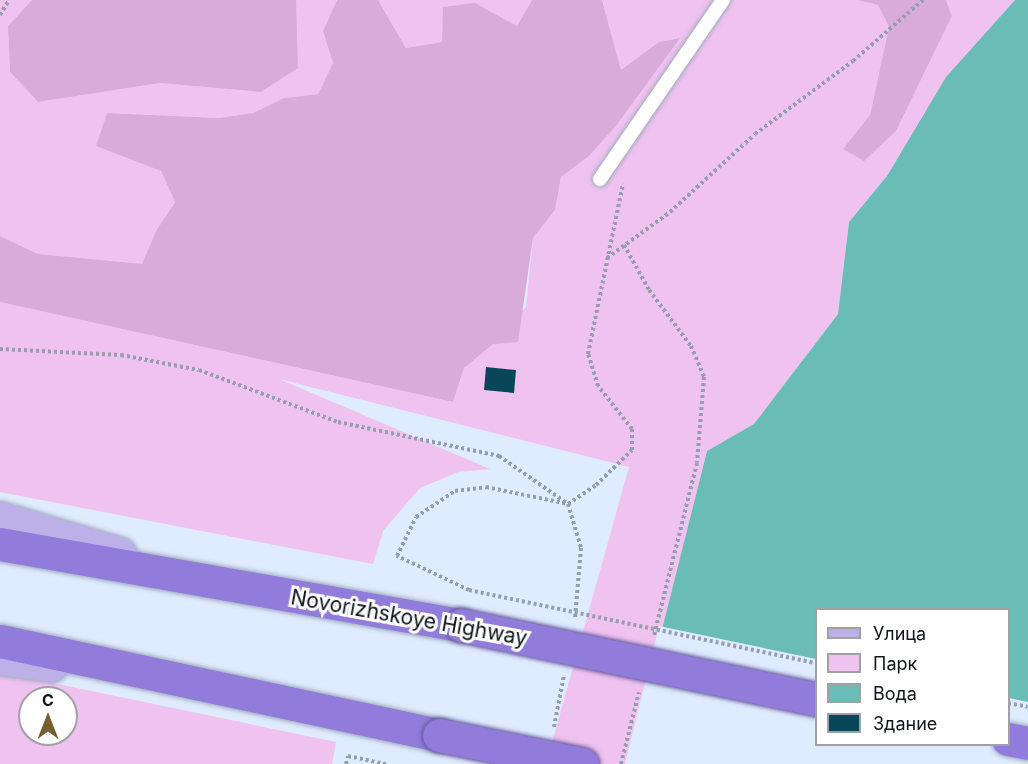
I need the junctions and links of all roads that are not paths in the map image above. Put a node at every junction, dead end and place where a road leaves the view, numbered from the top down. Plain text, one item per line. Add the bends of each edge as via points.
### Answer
1 (723, 0) edge
2 (600, 179) dead end
3 (0, 518) edge
4 (0, 544) edge
5 (217, 583) junction
6 (0, 641) edge
7 (0, 658) edge
8 (202, 684) junction
9 (815, 699) edge
10 (1010, 739) edge
11 (1028, 743) edge
12 (582, 764) edge

1 - 2 lane
3 - 5 main road
4 - 5 highway, Novorizhskoye Highway
5 - 9 highway, Novorizhskoye Highway, bridge via 461,626
6 - 8 highway
7 - 8 main road
8 - 12 highway, bridge
10 - 11 highway

